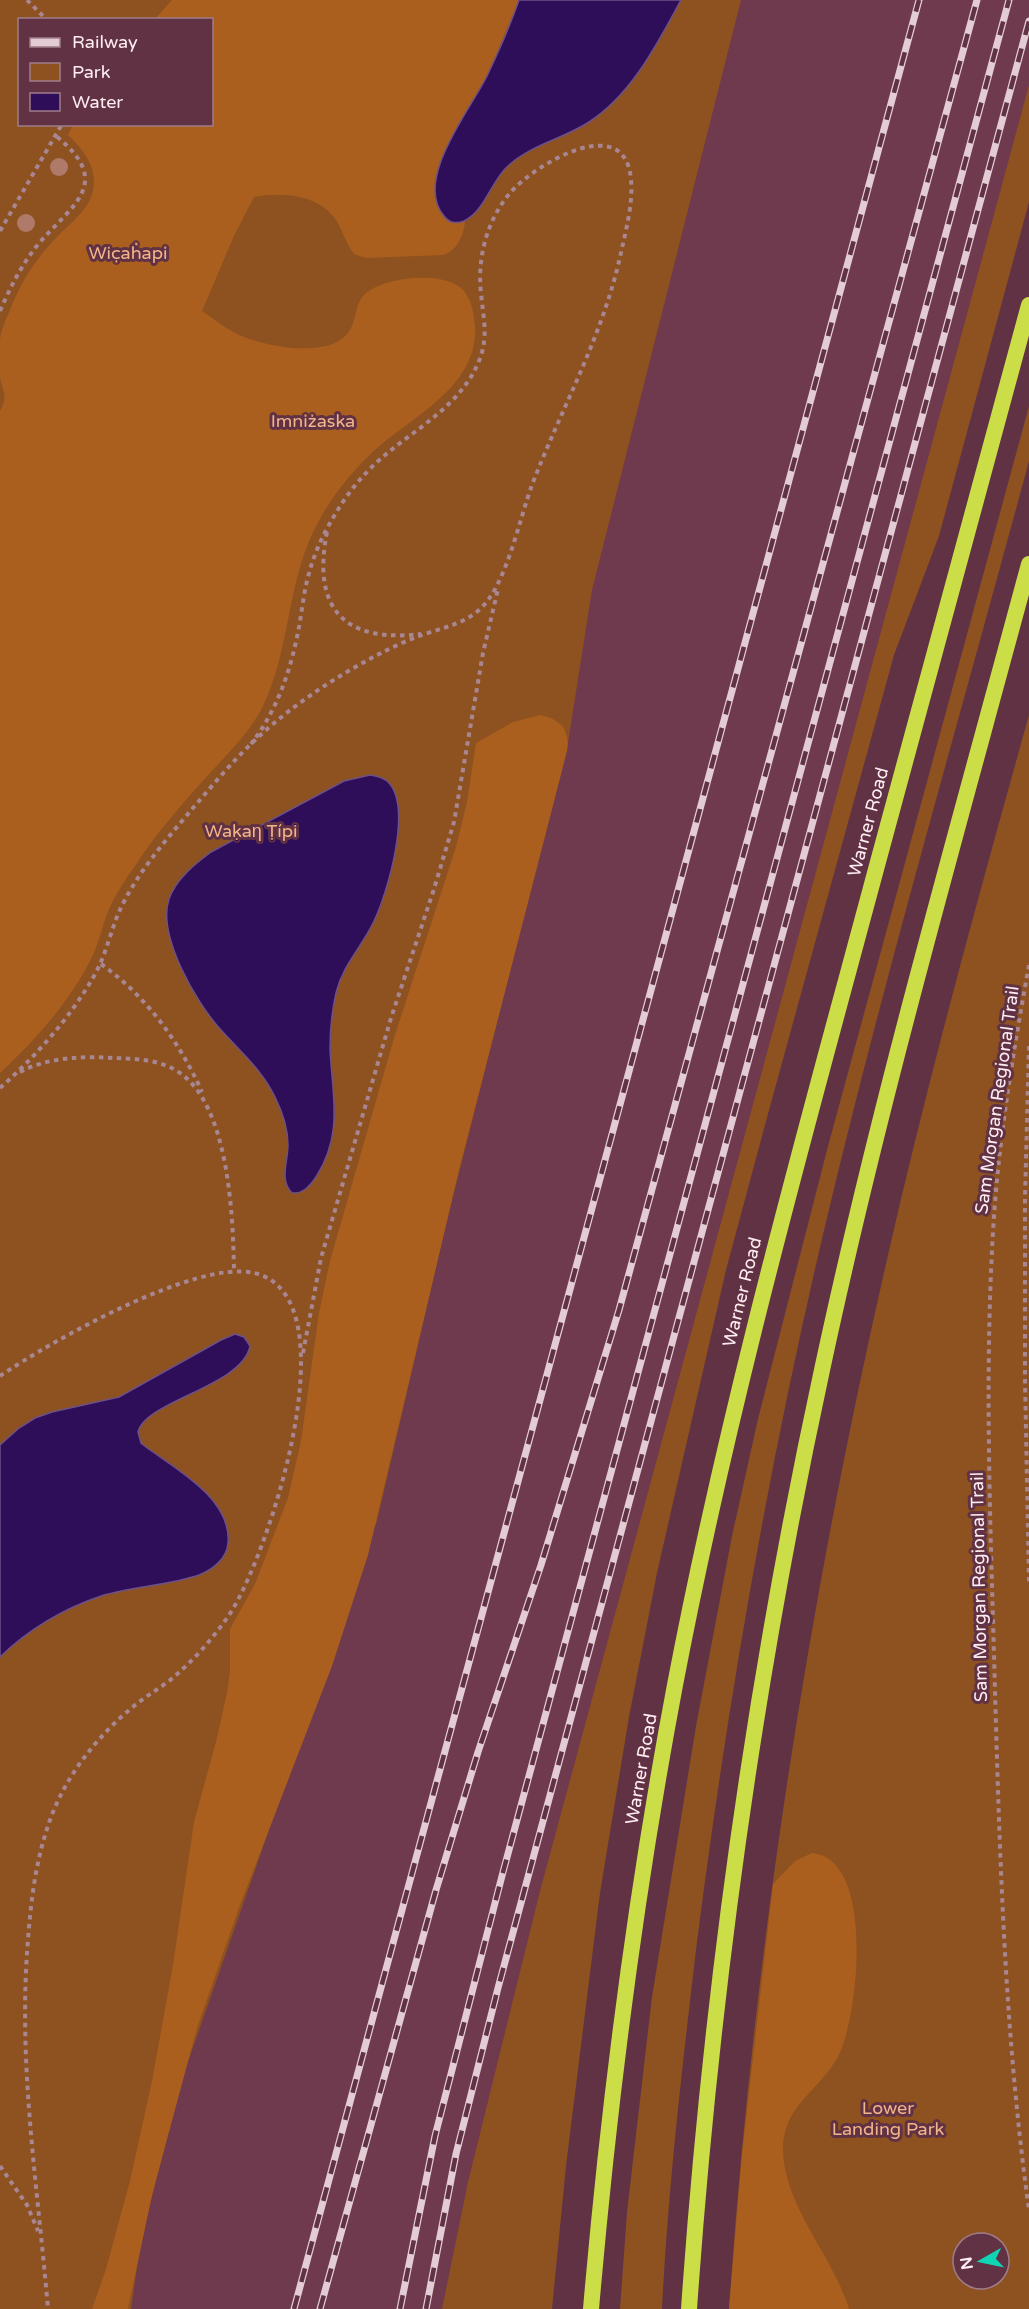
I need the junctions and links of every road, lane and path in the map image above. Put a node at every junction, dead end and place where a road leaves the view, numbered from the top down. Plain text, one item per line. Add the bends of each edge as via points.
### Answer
1 (27, 0) edge
2 (45, 18) edge
3 (61, 126) edge
4 (56, 136) junction
5 (0, 231) edge
6 (1029, 305) edge
7 (0, 311) edge
8 (328, 526) junction
9 (1029, 564) edge
10 (501, 576) junction
11 (434, 631) junction
12 (251, 744) junction
13 (101, 963) junction
14 (1029, 965) edge
15 (1029, 1046) edge
16 (11, 1078) junction
17 (0, 1088) edge
18 (211, 1112) junction
19 (234, 1271) junction
20 (0, 1376) edge
21 (300, 1381) junction
22 (1029, 1582) edge
23 (0, 2166) edge
24 (1029, 2210) edge
25 (41, 2243) junction
26 (48, 2309) edge
27 (591, 2309) edge
28 (689, 2309) edge

1 - 2 path
3 - 4 path
4 - 5 path
4 - 7 path via 80,162 85,181 82,194 31,253
6 - 27 highway, Warner Road via 772,1253 710,1516 675,1685 639,1897
8 - 10 path via 361,478 445,408 477,366 486,329 481,262 493,219 506,198 526,177 548,164 590,146 608,145 624,155 631,173 620,256 596,337 532,485
8 - 11 path via 323,577 335,611 350,624 377,634
8 - 12 path via 308,575 285,681 268,719
9 - 28 highway via 861,1195 803,1460 757,1717 732,1887 710,2072
10 - 11 path via 490,598 476,612
10 - 21 path via 481,662 454,822 391,1018 321,1258
11 - 12 path via 390,649 336,679
12 - 13 path via 188,813 148,865 120,911
13 - 16 path via 61,1024
13 - 18 path via 154,1012 186,1061
14 - 24 path, Sam Morgan Regional Trail via 995,1204 990,1340 1002,1904 1013,2077
15 - 22 path via 1025,1198
16 - 17 path
16 - 18 path via 32,1066 57,1060 94,1057 148,1061 170,1067 186,1077
18 - 19 path via 225,1168
19 - 20 path via 173,1287 113,1312 52,1343
19 - 21 path via 263,1275 283,1290 295,1312 300,1339
21 - 25 path via 279,1496 236,1604 196,1656 132,1707 88,1751 63,1791 47,1827 32,1895 25,2003 27,2090
23 - 25 path via 34,2218
25 - 26 path

